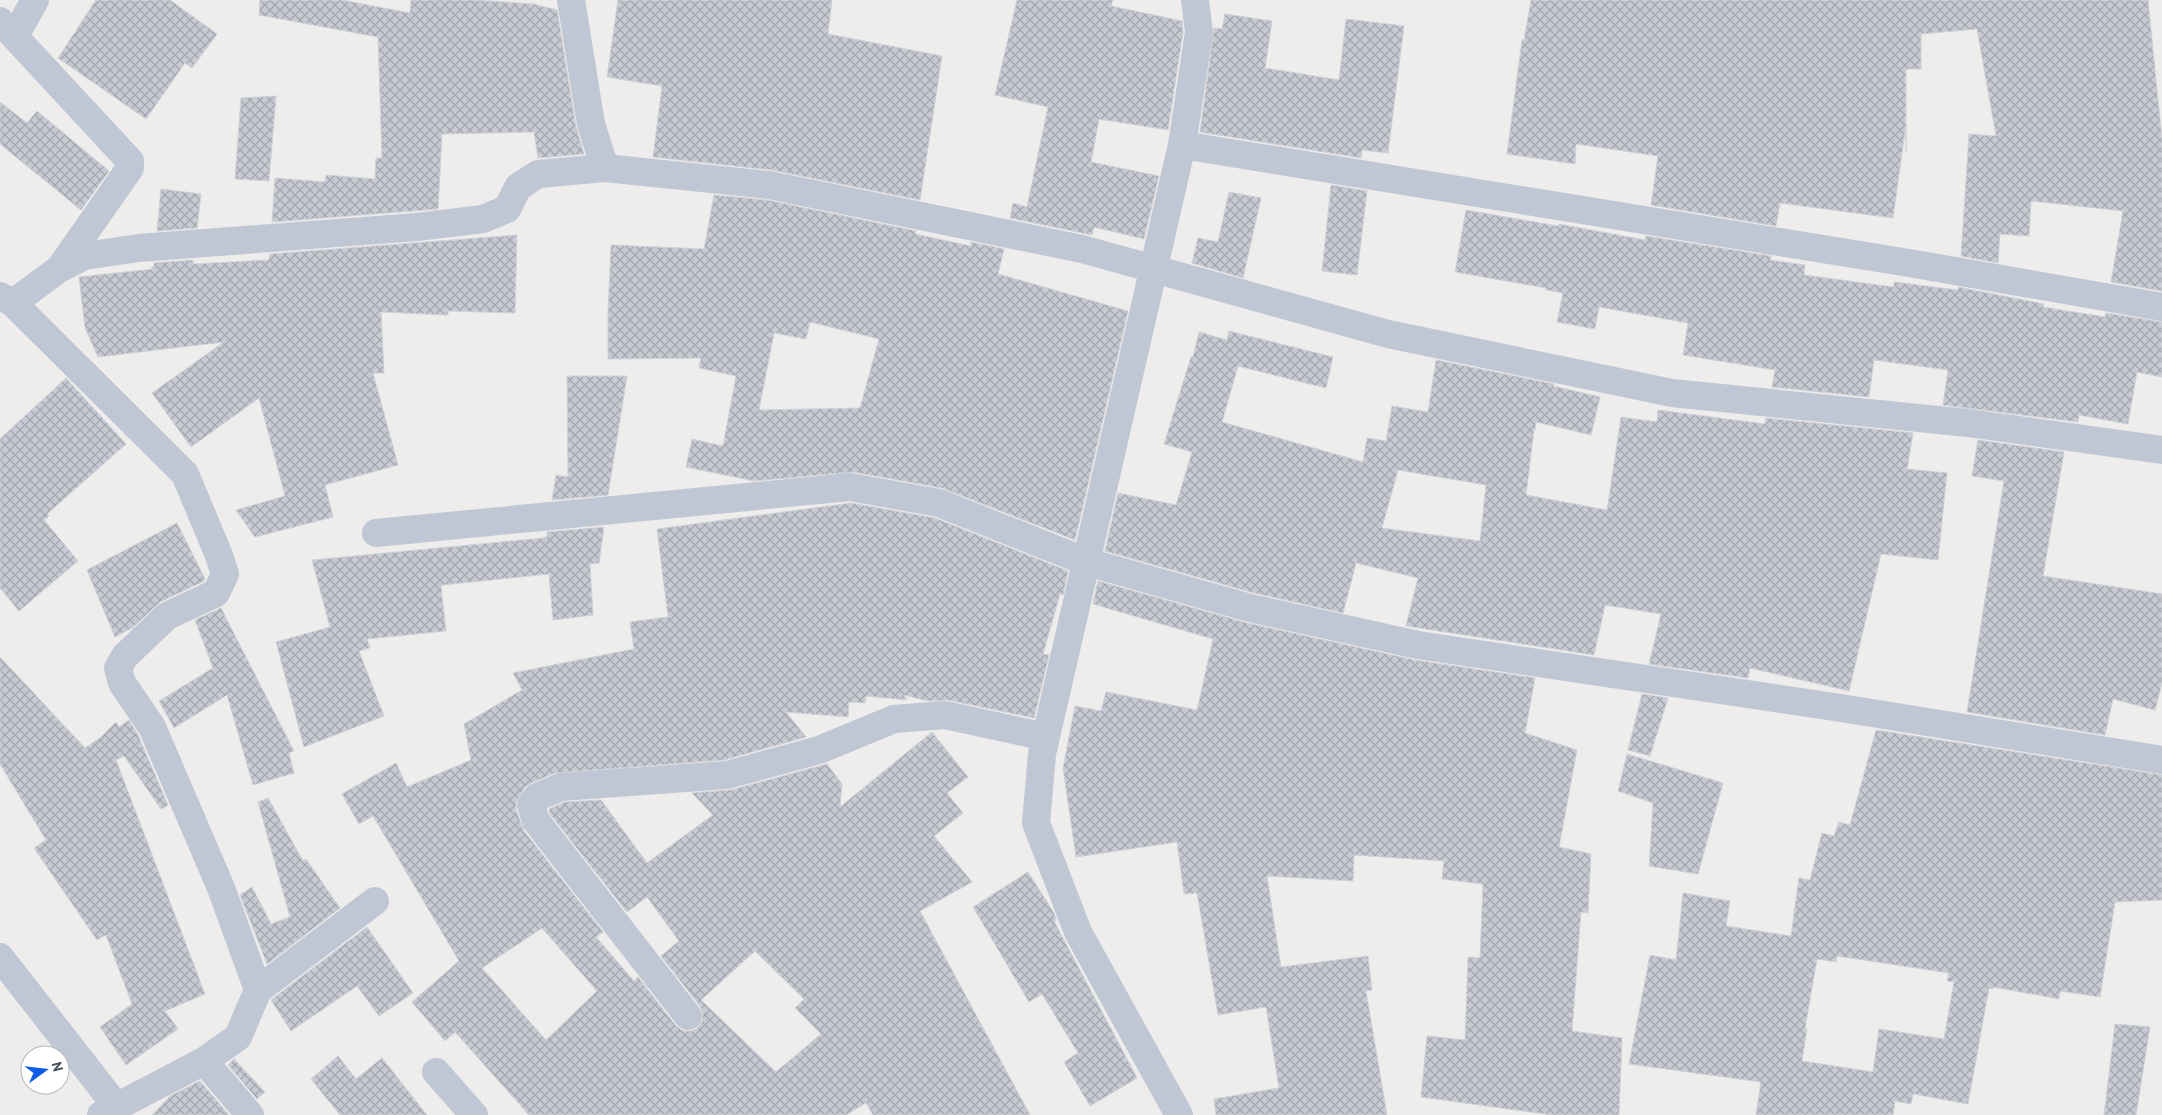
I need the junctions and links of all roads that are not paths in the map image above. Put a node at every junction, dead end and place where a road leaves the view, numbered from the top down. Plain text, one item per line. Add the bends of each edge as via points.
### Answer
1 (35, 0) edge
2 (1195, 0) edge
3 (567, 1) edge
4 (7, 28) edge
5 (1182, 146) junction
6 (605, 168) junction
7 (1152, 268) junction
8 (59, 269) junction
9 (7, 299) edge
10 (2162, 307) edge
11 (2162, 450) edge
12 (376, 533) dead end
13 (1088, 562) junction
14 (1046, 737) junction
15 (2162, 760) edge
16 (376, 901) dead end
17 (0, 958) edge
18 (258, 990) junction
19 (688, 1016) dead end
20 (204, 1061) junction
21 (436, 1072) dead end
22 (109, 1111) edge
23 (250, 1115) edge
24 (474, 1115) edge
25 (1179, 1115) edge

1 - 4 street
2 - 5 street via 1199,32
3 - 6 street via 592,124
4 - 8 street via 130,161 130,168
5 - 7 street
5 - 10 street
6 - 7 street via 769,185 1082,249
6 - 8 street via 538,174 518,187 507,209 483,219 138,248 84,256
7 - 11 street via 1388,334 1672,393 1968,423
7 - 13 street
8 - 9 street
9 - 18 street via 185,474 218,553 225,574 216,593 168,616 125,656 118,668 122,683 152,727 221,888
12 - 13 street via 850,487 939,503
13 - 14 street
13 - 15 street via 1250,608 1418,645
14 - 19 street via 945,715 894,720 819,750 727,775 561,787 538,797 531,805 536,821
14 - 25 street via 1036,823 1078,932
16 - 18 street
17 - 22 street
18 - 20 street via 238,1037
20 - 22 street
20 - 23 street
21 - 24 street

